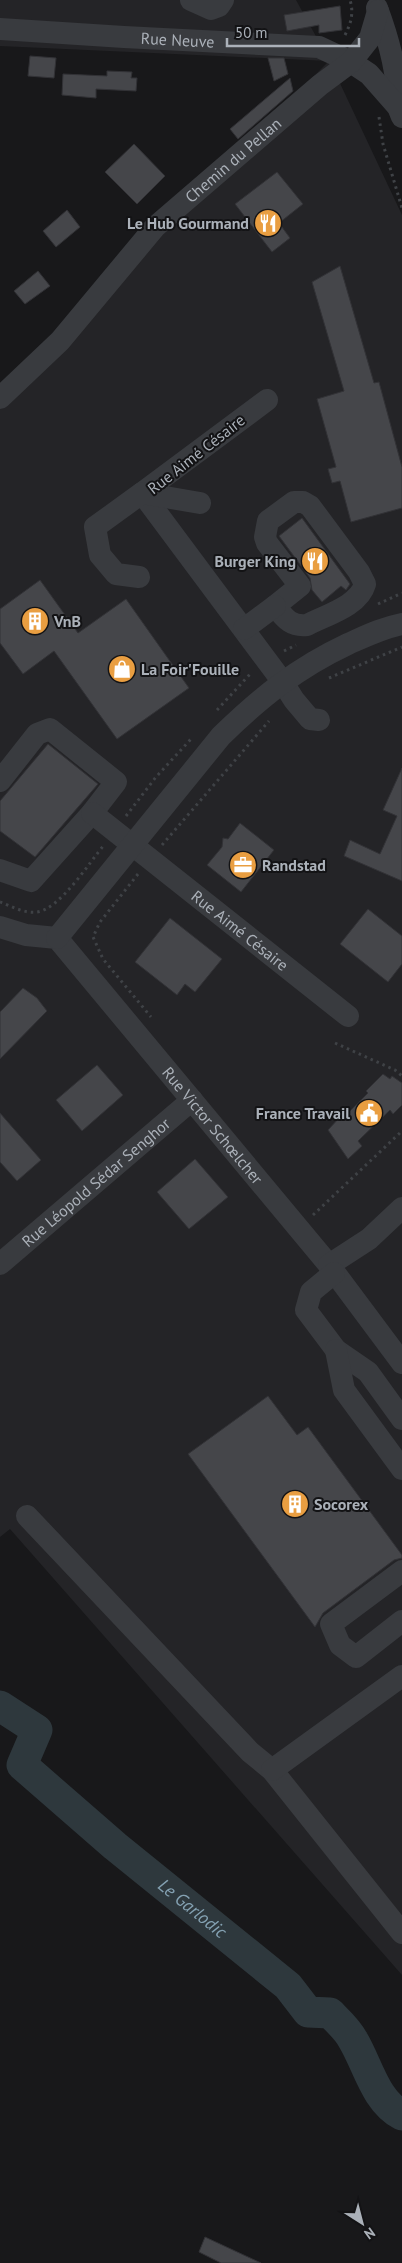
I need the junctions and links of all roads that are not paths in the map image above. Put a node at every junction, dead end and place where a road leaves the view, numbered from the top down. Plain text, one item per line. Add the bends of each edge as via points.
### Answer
1 (191, 0) edge
2 (222, 0) edge
3 (376, 6) edge
4 (0, 29) edge
5 (394, 34) edge
6 (352, 63) junction
7 (393, 113) edge
8 (0, 398) edge
9 (267, 400) dead end
10 (142, 493) junction
11 (200, 503) dead end
12 (139, 577) dead end
13 (275, 606) junction
14 (396, 623) edge
15 (244, 629) junction
16 (288, 690) junction
17 (319, 720) dead end
18 (0, 780) edge
19 (92, 813) junction
20 (133, 844) junction
21 (0, 870) edge
22 (0, 927) edge
23 (57, 938) junction
24 (348, 1016) dead end
25 (192, 1100) junction
26 (402, 1208) edge
27 (0, 1264) edge
28 (332, 1269) junction
29 (336, 1350) junction
30 (402, 1363) edge
31 (402, 1419) edge
32 (402, 1469) edge
33 (27, 1516) dead end
34 (402, 1571) edge
35 (402, 1621) edge
36 (402, 1676) edge
37 (272, 1770) junction
38 (402, 1933) edge

1 - 2 street via 210,9 220,6
3 - 5 street
3 - 6 street via 370,38
4 - 6 street, Rue Neuve via 310,46
5 - 6 street via 385,46
5 - 7 street via 398,85
6 - 7 street via 379,84
6 - 8 street, Chemin du Pellan via 320,85 155,227 60,341
9 - 10 street, Rue Aimé Césaire
10 - 11 street
10 - 12 street via 95,527 100,555 116,574
10 - 15 street, Rue Aimé Césaire
13 - 13 street via 291,624 307,625 355,600 365,584 310,506 303,502 294,502 286,507 268,521 265,529 267,543 300,586
13 - 15 street
14 - 16 street via 325,655
15 - 16 street, Rue Aimé Césaire
16 - 17 street, Rue Aimé Césaire via 310,719
16 - 20 street via 251,706 220,736
18 - 19 street via 37,734 50,729 116,782
19 - 20 street, Rue Aimé Césaire
19 - 21 street via 31,880
20 - 23 street
20 - 24 street, Rue Aimé Césaire
22 - 23 street via 26,935
23 - 25 street, Rue Victor Schœlcher
25 - 27 street, Rue Léopold Sédar Senghor
25 - 28 street, Rue Victor Schœlcher
26 - 28 street
28 - 29 street via 311,1292 306,1310
28 - 30 street, Rue Victor Schœlcher
29 - 31 street via 368,1372
29 - 32 street via 344,1390
33 - 37 street via 250,1752
34 - 35 street via 331,1624 340,1645 356,1657
36 - 37 street
37 - 38 street

